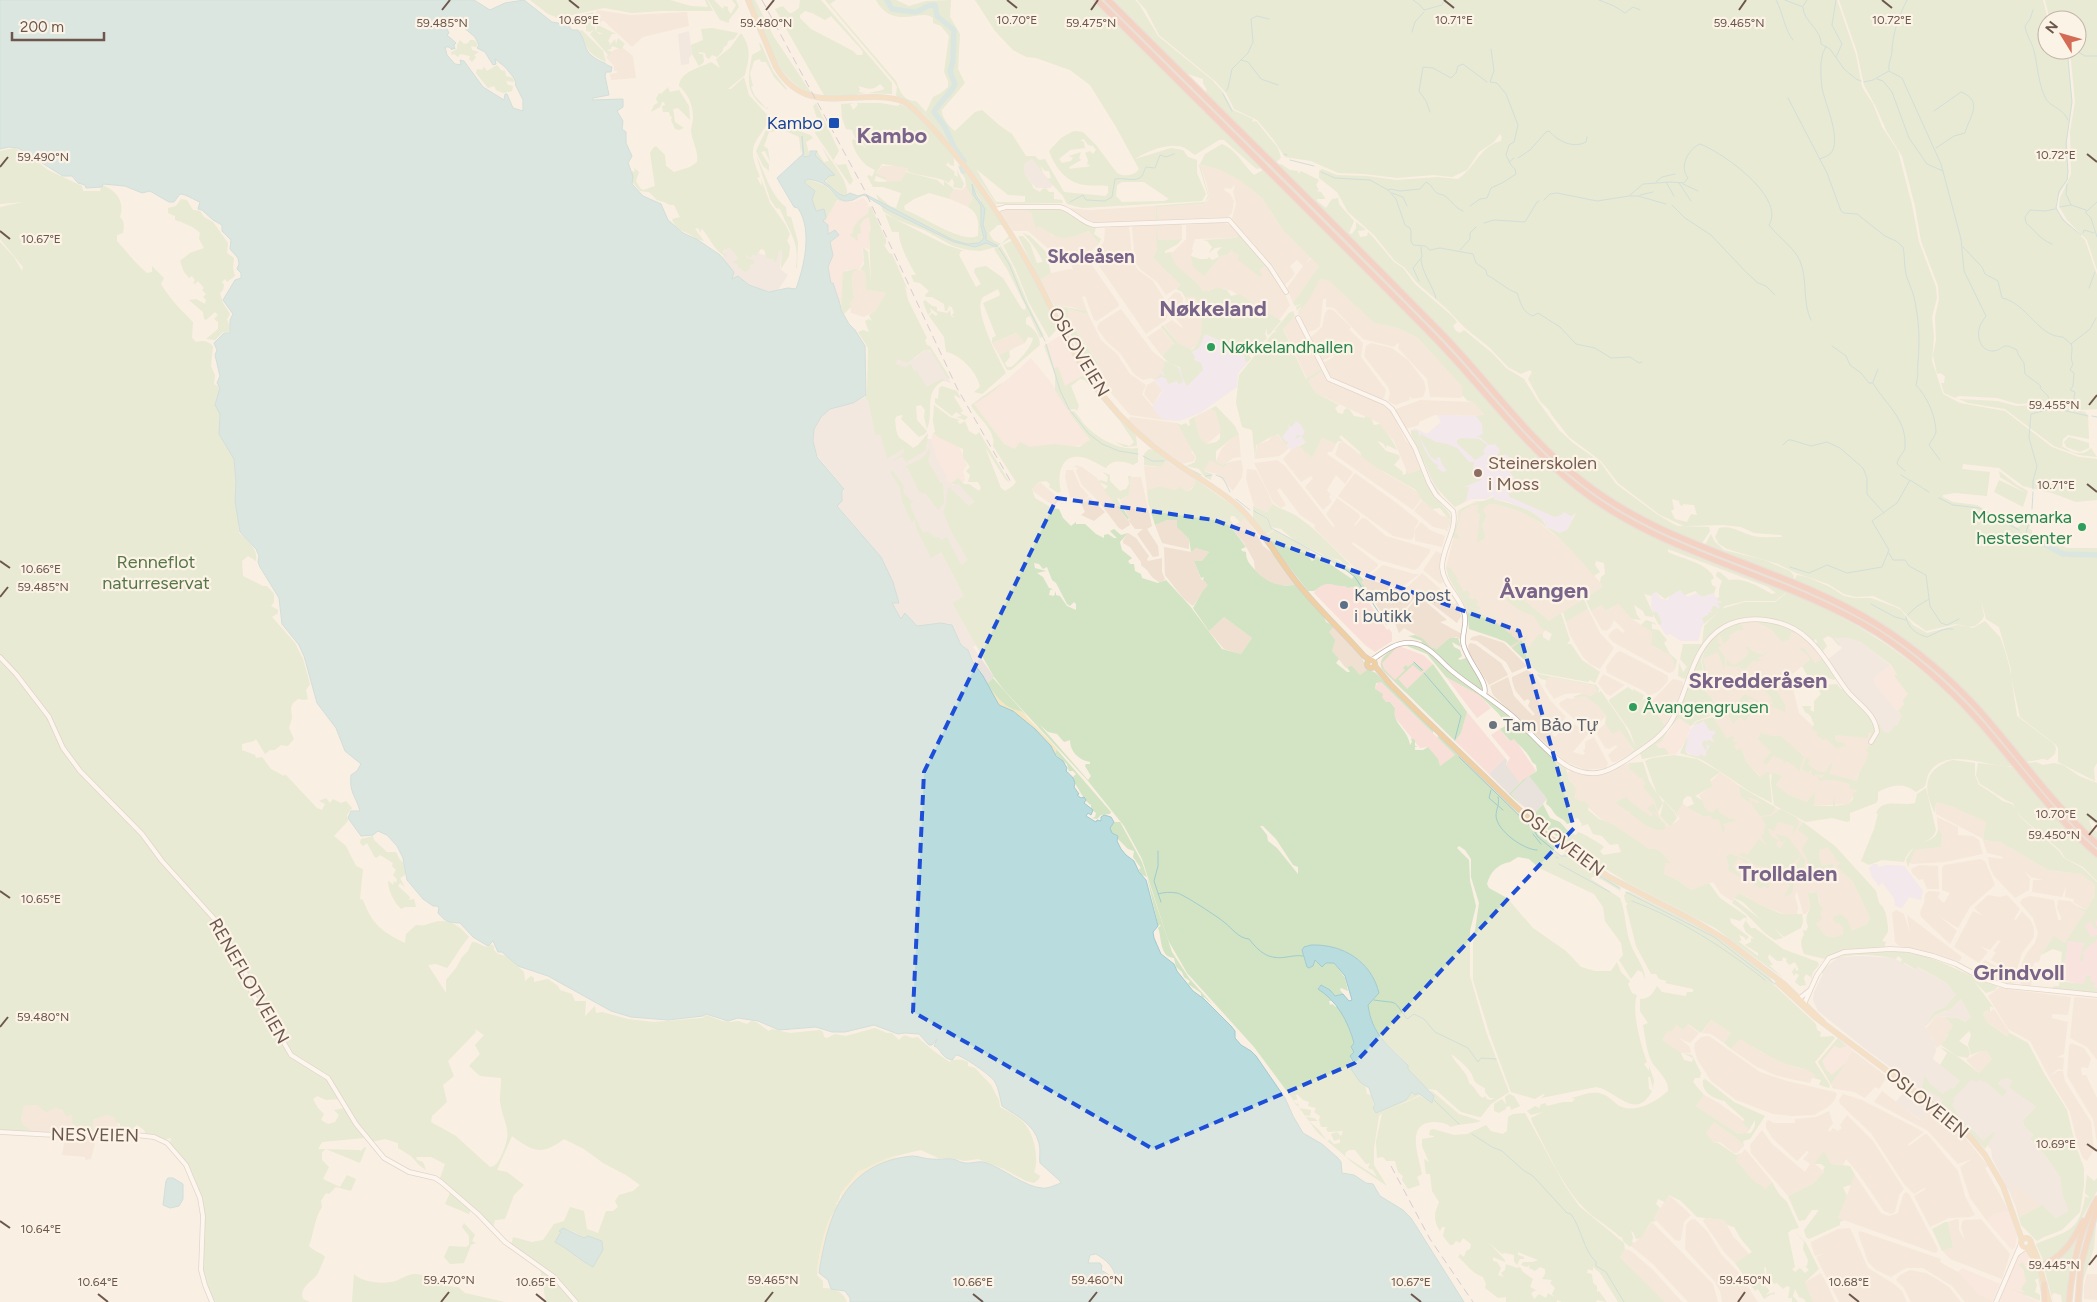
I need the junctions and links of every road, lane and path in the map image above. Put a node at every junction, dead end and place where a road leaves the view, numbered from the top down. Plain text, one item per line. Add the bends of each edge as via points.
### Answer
1 (748, 0) edge
2 (1097, 0) edge
3 (1108, 0) edge
4 (996, 210) junction
5 (1286, 292) dead end
6 (1298, 318) dead end
7 (0, 657) edge
8 (1372, 663) junction
9 (1484, 694) junction
10 (1871, 742) dead end
11 (2097, 844) edge
12 (2097, 854) edge
13 (2097, 995) edge
14 (1801, 1001) junction
15 (0, 1132) edge
16 (2097, 1199) edge
17 (2094, 1208) edge
18 (2024, 1243) junction
19 (2031, 1243) junction
20 (2040, 1266) junction
21 (2044, 1284) junction
22 (212, 1302) edge
23 (576, 1302) edge
24 (1996, 1302) edge
25 (2045, 1302) edge
26 (2049, 1302) edge
27 (2069, 1302) edge
28 (2078, 1302) edge

1 - 4 main road, OSLOVEIEN via 776,67 795,88 806,95 827,99 900,100 932,127
2 - 12 highway via 1442,345 1537,450 1576,486 1652,535 1786,588 1858,622 1912,658 1962,703 2064,823
3 - 11 highway via 1447,340 1540,444 1581,480 1621,509 1659,530 1797,585 1857,613 1890,633 1966,696 2058,806
4 - 5 street via 1006,207 1060,207 1093,225 1229,220 1270,267
4 - 8 main road, OSLOVEIEN via 1018,244 1077,355 1106,400 1154,447 1240,508 1300,586
6 - 9 street via 1329,379 1392,409 1415,448 1428,483 1453,511 1454,522 1445,551 1443,572 1464,612 1464,647 1484,685
7 - 23 street, RENEFLOTVEIEN via 49,716 63,748 80,771 142,834 218,923 244,968 252,994 291,1055 328,1078 356,1124 384,1158 409,1172 441,1182 505,1242 554,1277
8 - 9 street via 1398,644 1419,644
8 - 14 main road, OSLOVEIEN via 1550,838 1609,877 1710,930
9 - 10 street via 1569,767 1586,772 1604,771 1648,745 1667,728 1679,707 1700,652 1713,635 1734,623 1763,619 1796,630 1811,641 1874,721 1877,732
13 - 14 street via 2006,986 1926,954 1890,949 1833,956 1824,964
14 - 18 main road, OSLOVEIEN via 1822,1022 1932,1104 1971,1138 2003,1186
15 - 22 street, NESVEIEN via 73,1136 127,1134 167,1142 186,1166 200,1198 204,1221 201,1270
16 - 17 highway
17 - 20 highway via 2068,1247
17 - 27 highway via 2078,1246
17 - 28 highway via 2081,1264
18 - 19 main road
18 - 19 main road via 2029,1238
18 - 20 main road
18 - 24 street
19 - 20 main road
20 - 21 main road
21 - 25 highway
21 - 26 main road

